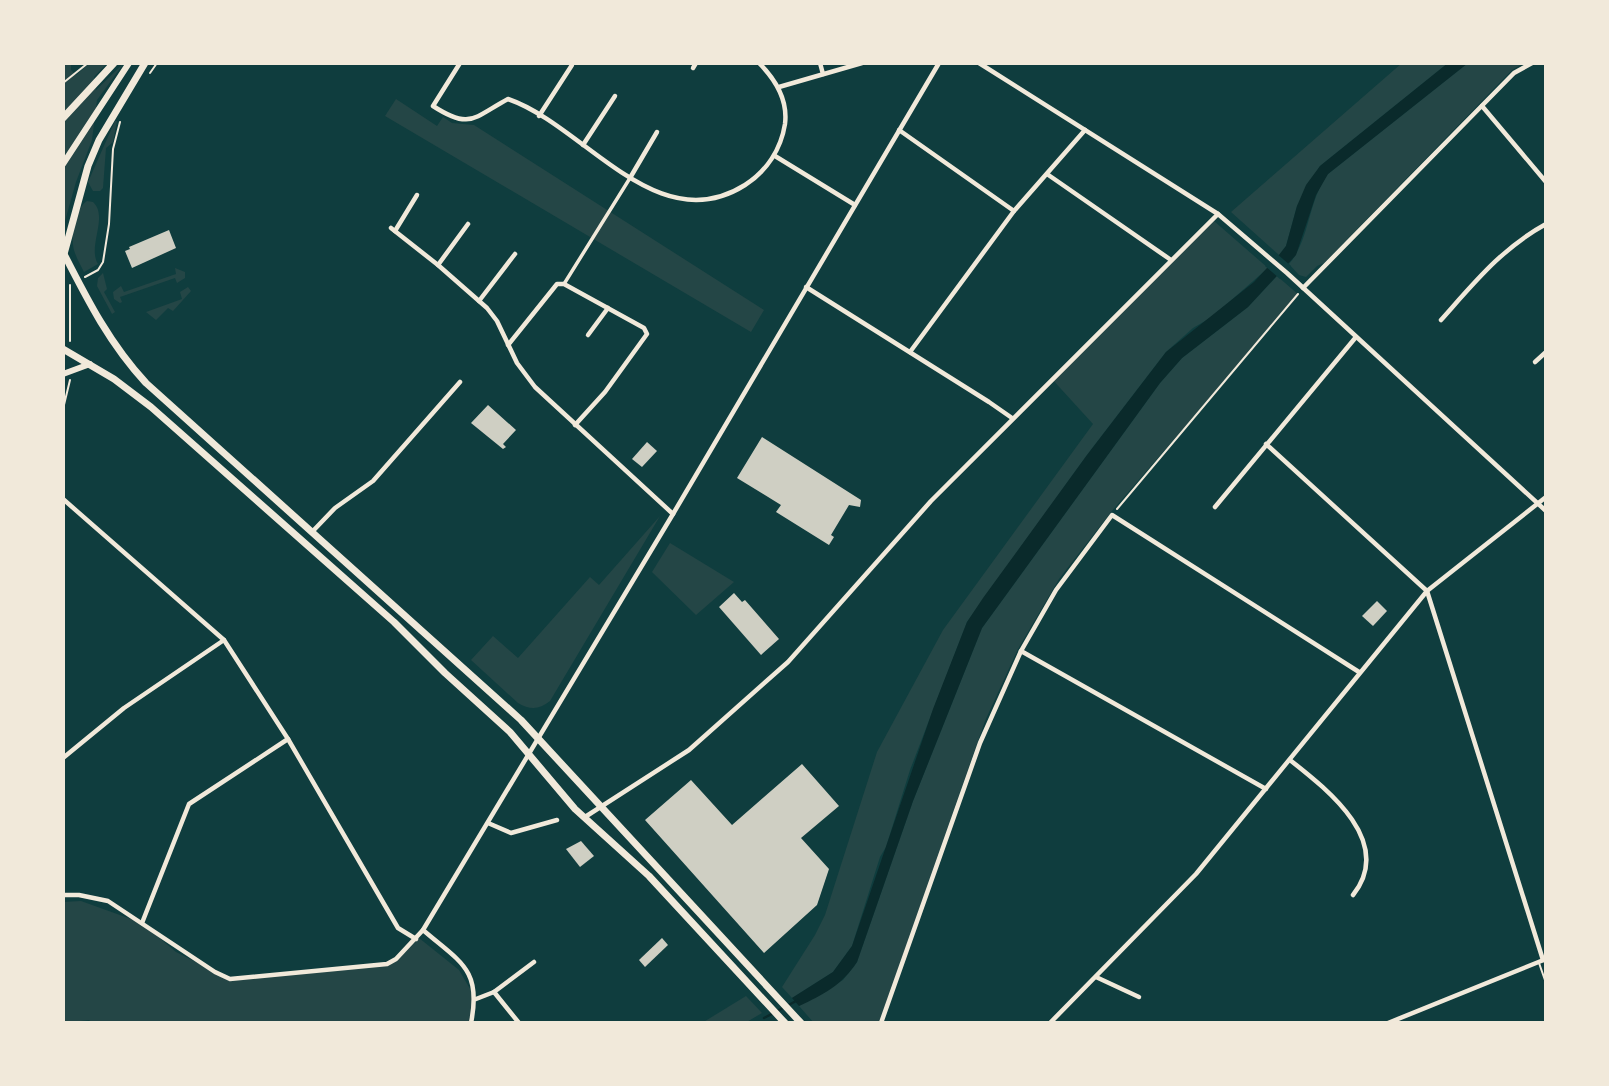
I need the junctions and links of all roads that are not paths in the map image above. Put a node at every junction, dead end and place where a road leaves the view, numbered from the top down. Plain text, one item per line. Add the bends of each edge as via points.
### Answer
1 (114, 63) edge
2 (129, 63) edge
3 (145, 63) edge
4 (460, 63) edge
5 (759, 63) edge
6 (768, 63) edge
7 (820, 63) edge
8 (862, 63) edge
9 (939, 63) edge
10 (979, 63) edge
11 (1532, 63) edge
12 (572, 65) dead end
13 (765, 69) junction
14 (823, 74) junction
15 (779, 87) junction
16 (615, 96) dead end
17 (1482, 106) junction
18 (539, 116) junction
19 (63, 118) edge
20 (899, 130) junction
21 (1085, 130) junction
22 (657, 132) dead end
23 (583, 145) junction
24 (775, 156) junction
25 (63, 164) edge
26 (1047, 174) junction
27 (630, 178) junction
28 (1546, 182) edge
29 (416, 195) dead end
30 (855, 205) junction
31 (1014, 211) junction
32 (1218, 214) junction
33 (1546, 224) edge
34 (468, 225) dead end
35 (515, 254) dead end
36 (63, 255) edge
37 (1171, 260) junction
38 (438, 265) junction
39 (564, 284) junction
40 (806, 287) junction
41 (1303, 288) junction
42 (479, 301) junction
43 (608, 308) junction
44 (1441, 320) dead end
45 (588, 335) dead end
46 (1356, 337) junction
47 (508, 345) junction
48 (65, 350) edge
49 (910, 352) junction
50 (1546, 352) edge
51 (1535, 362) dead end
52 (90, 364) junction
53 (64, 373) edge
54 (460, 382) dead end
55 (1012, 418) junction
56 (575, 425) junction
57 (1266, 443) junction
58 (1546, 497) edge
59 (63, 499) edge
60 (1539, 502) junction
61 (1215, 507) dead end
62 (1546, 511) edge
63 (673, 514) junction
64 (311, 533) junction
65 (1427, 591) junction
66 (224, 640) junction
67 (1021, 651) junction
68 (1359, 672) junction
69 (288, 739) junction
70 (538, 739) junction
71 (529, 754) junction
72 (63, 758) edge
73 (1290, 760) junction
74 (1266, 789) junction
75 (601, 807) junction
76 (584, 818) junction
77 (557, 820) dead end
78 (488, 823) junction
79 (63, 895) edge
80 (1353, 895) dead end
81 (142, 923) junction
82 (423, 930) junction
83 (416, 939) junction
84 (1542, 960) edge
85 (534, 962) dead end
86 (1096, 977) junction
87 (1546, 983) edge
88 (494, 992) junction
89 (1139, 997) dead end
90 (476, 999) junction
91 (1403, 1020) edge
92 (799, 1021) edge
93 (471, 1023) edge
94 (519, 1023) edge
95 (785, 1023) edge
96 (881, 1023) edge
97 (1051, 1023) edge
98 (1388, 1023) edge

1 - 19 main road
2 - 25 main road
3 - 36 main road via 99,140
4 - 18 street via 433,106 460,121 471,120 508,99
5 - 13 street
6 - 13 street
7 - 14 street
8 - 14 street
9 - 20 street
10 - 21 street
11 - 17 street via 1514,73
12 - 18 street
13 - 15 street
14 - 15 street
15 - 24 street via 786,118
16 - 23 street
17 - 28 street
17 - 41 street
18 - 23 street
20 - 30 street
20 - 31 street
21 - 26 street
21 - 32 street
22 - 27 street
23 - 27 street
24 - 27 street via 754,179 728,196 671,197
24 - 30 street
26 - 31 street
26 - 37 street
27 - 39 street
29 - 38 street via 393,230
30 - 40 street
31 - 49 street
32 - 37 street
32 - 41 street
33 - 44 street via 1512,244
34 - 38 street
35 - 42 street
36 - 64 main road via 108,337 130,366
37 - 55 street
38 - 42 street
39 - 43 street
39 - 47 street via 557,284
40 - 49 street
40 - 63 street
41 - 46 street
42 - 47 street via 497,321
43 - 45 street
43 - 56 street via 647,334 605,393
46 - 57 street
46 - 60 street
47 - 56 street via 535,387
48 - 52 main road
49 - 55 street
50 - 51 street
52 - 53 main road
52 - 71 main road via 166,419 374,604
54 - 64 street via 373,481 335,508
55 - 75 street via 788,662 689,750
56 - 63 street
57 - 61 street
57 - 65 street
58 - 60 street
59 - 66 street
60 - 62 street
60 - 65 street
63 - 70 street
64 - 70 main road
65 - 68 street
65 - 84 street
66 - 69 street
66 - 72 street via 124,708
67 - 68 street via 1056,590 1112,515
67 - 74 street
67 - 96 street via 980,743
68 - 73 street
69 - 81 street via 189,804
69 - 83 street via 397,928
70 - 71 street
70 - 75 main road
71 - 76 main road
71 - 78 street
73 - 74 street
73 - 80 street via 1351,816 1363,841 1366,875
74 - 86 street via 1196,874
75 - 76 street
75 - 92 main road
76 - 95 main road via 649,876
77 - 78 street via 511,833
78 - 82 street
79 - 81 street via 108,901
81 - 83 street via 230,979 387,964
82 - 83 street
82 - 90 street via 469,972
84 - 87 lane
84 - 91 street
85 - 88 street
86 - 89 street
86 - 97 street
88 - 90 street
88 - 94 street
90 - 93 street
91 - 98 street

